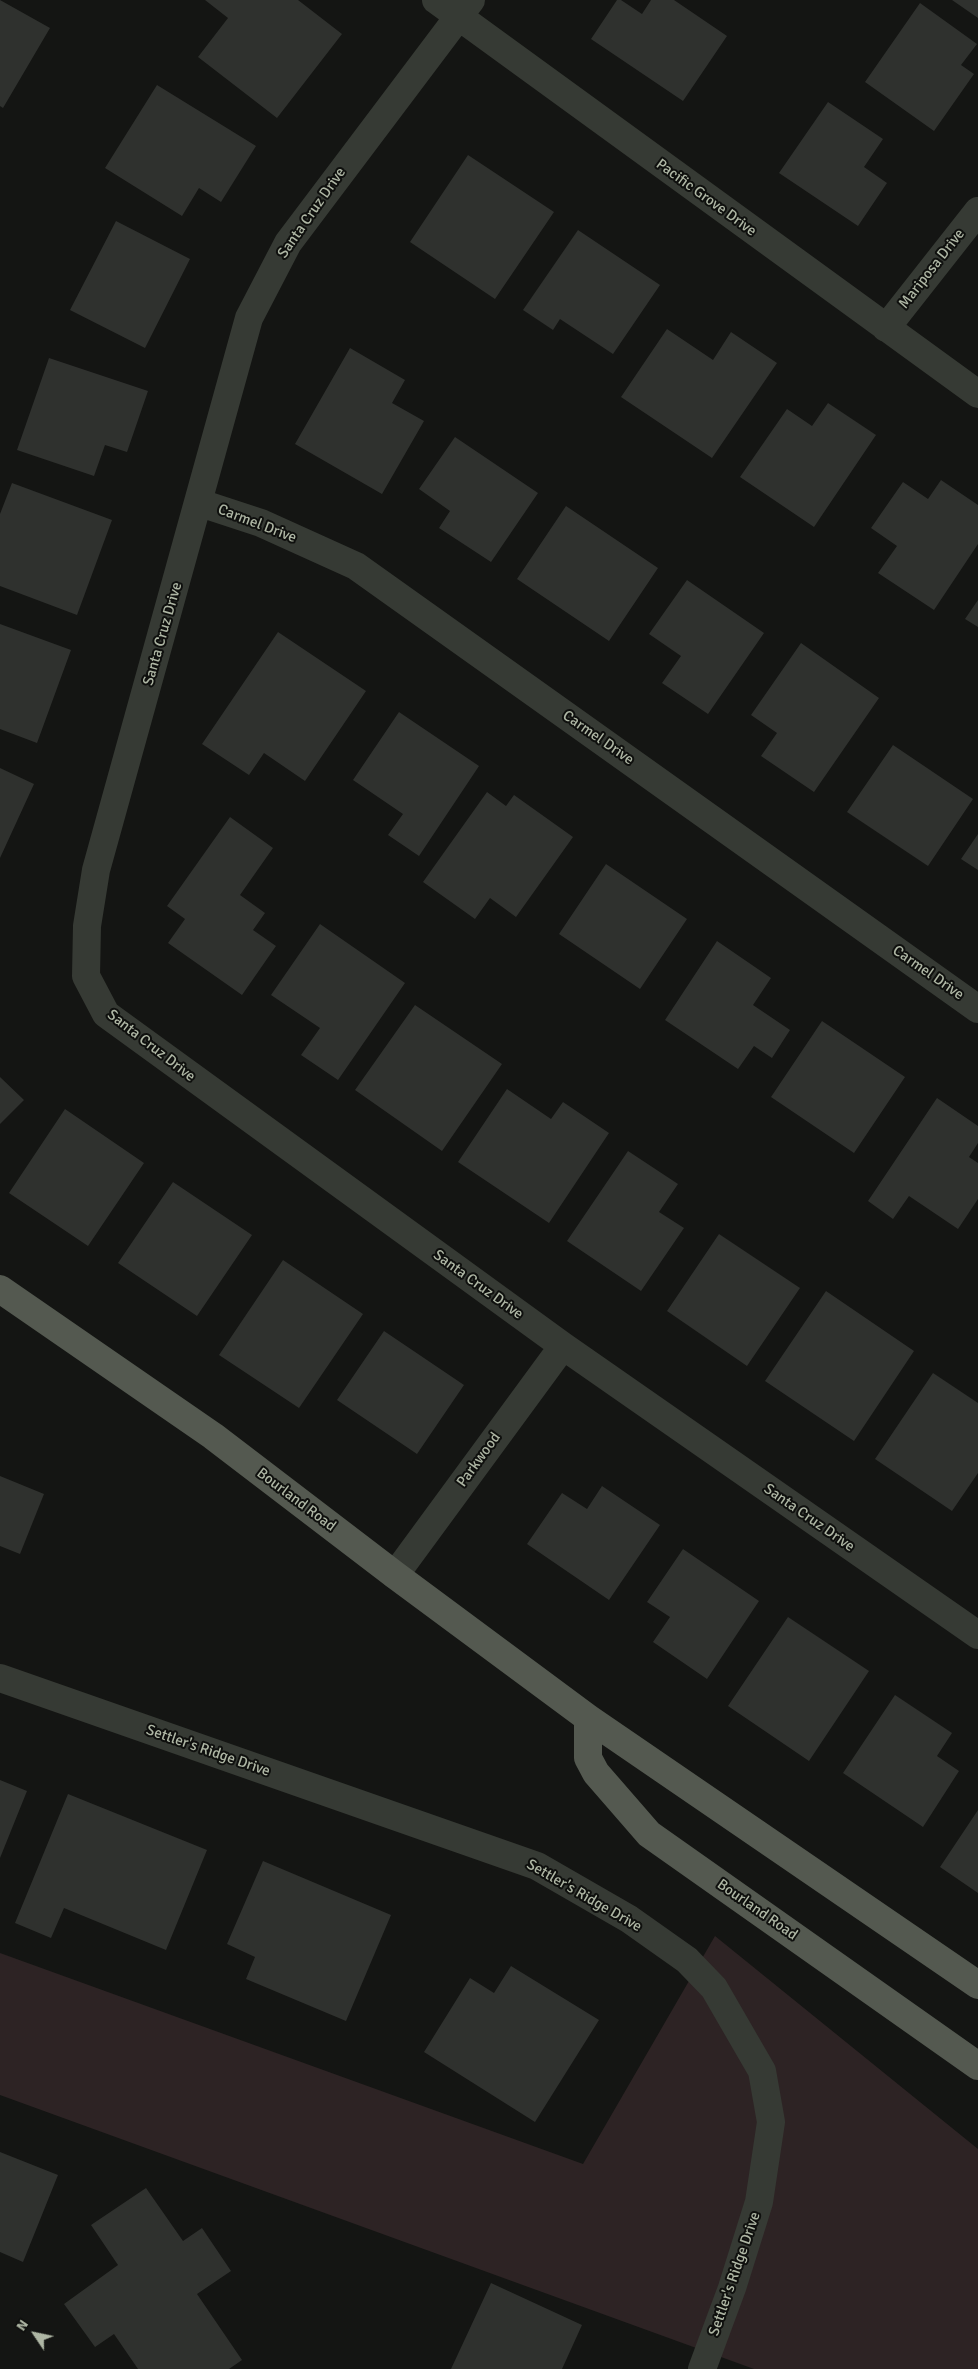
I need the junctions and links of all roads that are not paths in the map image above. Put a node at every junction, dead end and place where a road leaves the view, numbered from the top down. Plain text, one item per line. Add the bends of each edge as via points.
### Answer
1 (436, 0) edge
2 (464, 8) edge
3 (978, 211) edge
4 (886, 328) junction
5 (978, 394) edge
6 (200, 503) junction
7 (978, 1009) edge
8 (0, 1289) edge
9 (562, 1346) junction
10 (395, 1575) junction
11 (978, 1636) edge
12 (0, 1678) edge
13 (588, 1718) junction
14 (978, 1984) edge
15 (978, 2066) edge
16 (702, 2369) edge

1 - 2 street, Pacific Grove Drive
2 - 4 street, Pacific Grove Drive
2 - 6 street, Santa Cruz Drive via 288,244 249,318
3 - 4 street, Mariposa Drive
4 - 5 street, Pacific Grove Drive
6 - 7 street, Carmel Drive via 261,523 356,566
6 - 9 street, Santa Cruz Drive via 96,870 87,926 86,976 106,1014
8 - 10 main road, Bourland Road via 213,1436
9 - 10 street, Parkwood
9 - 11 street, Santa Cruz Drive
10 - 13 main road, Bourland Road
12 - 16 street, Settler's Ridge Drive via 537,1866 629,1918 687,1960 714,1988 762,2071 771,2122 759,2202
13 - 14 main road, Bourland Road
13 - 15 main road, Bourland Road via 588,1758 596,1773 649,1834

